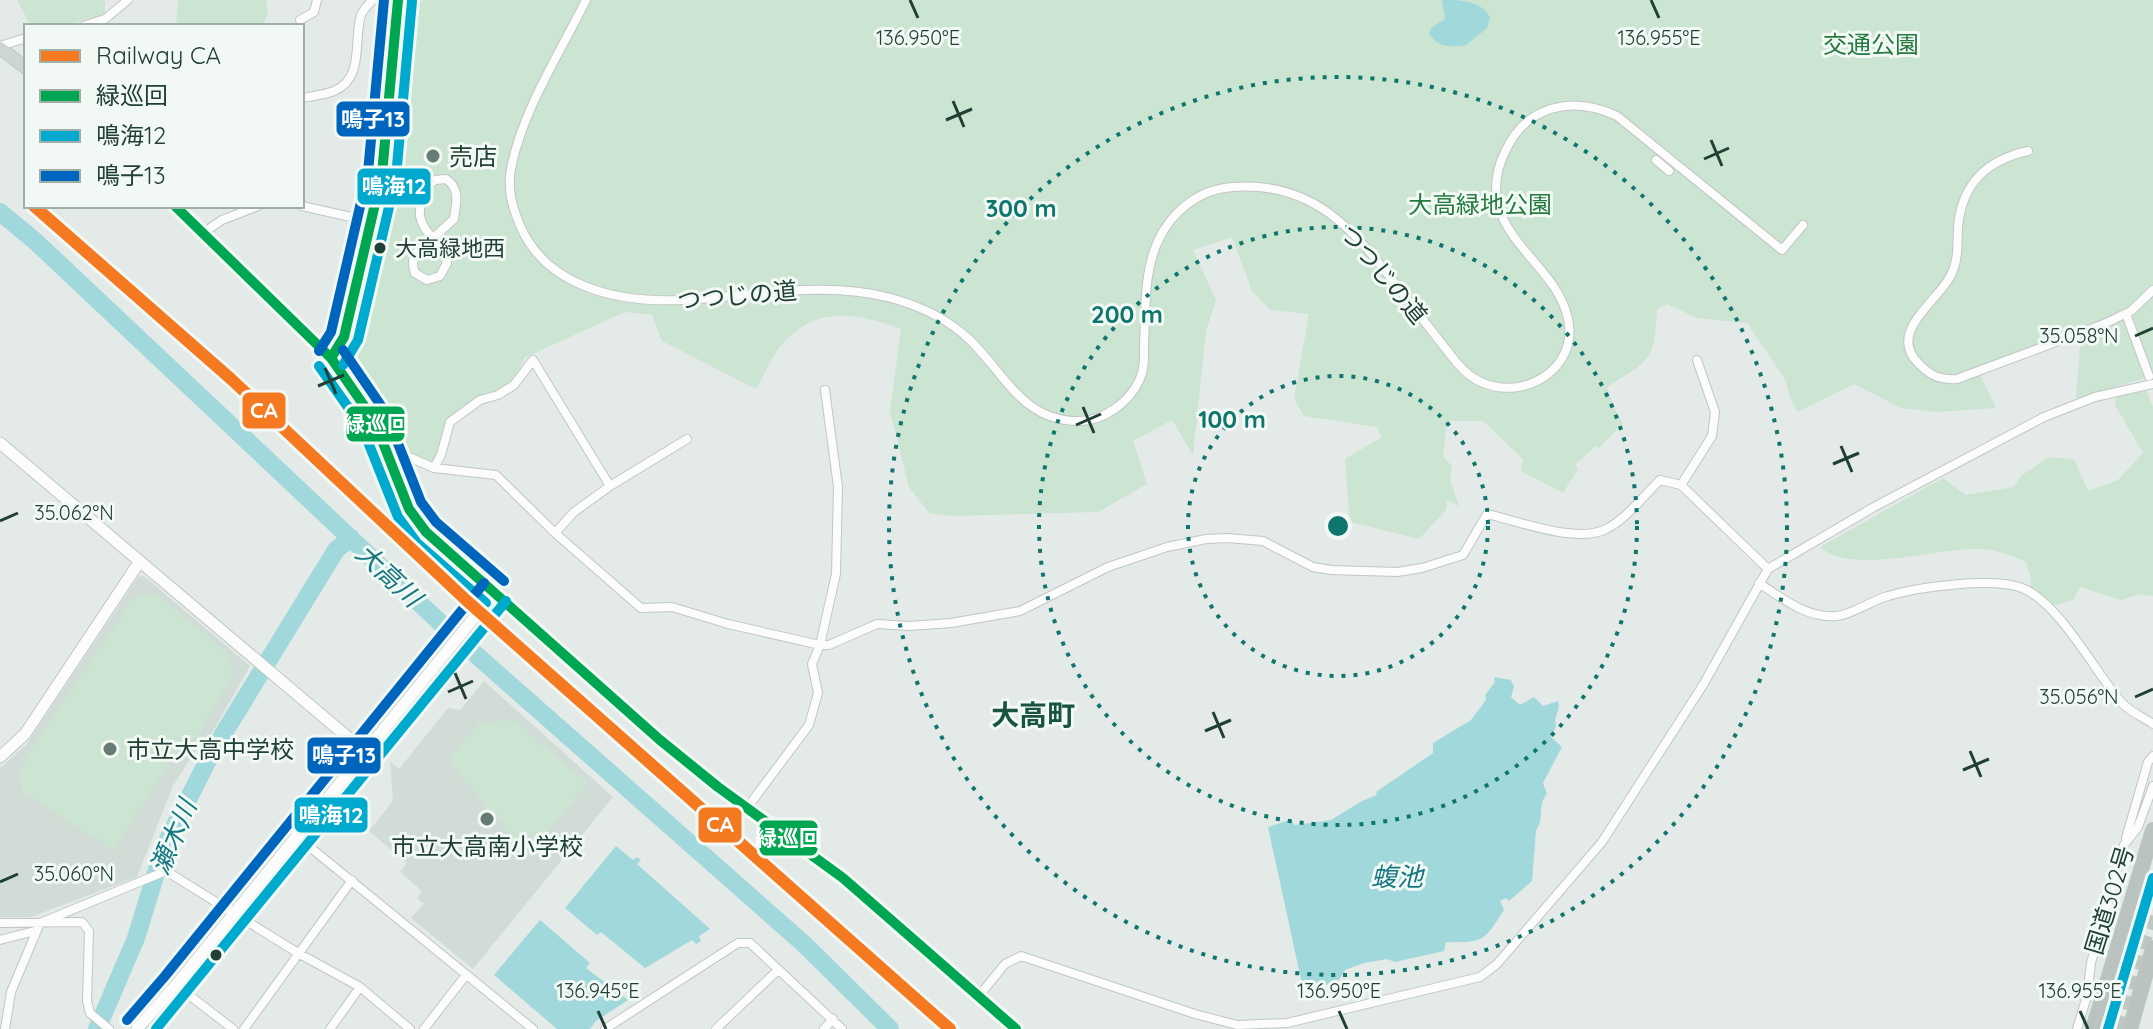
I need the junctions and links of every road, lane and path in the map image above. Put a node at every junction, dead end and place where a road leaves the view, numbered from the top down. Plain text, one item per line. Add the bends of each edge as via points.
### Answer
1 (128, 0) edge
2 (317, 0) edge
3 (373, 0) edge
4 (398, 0) edge
5 (586, 0) edge
6 (300, 20) dead end
7 (89, 24) edge
8 (24, 39) edge
9 (0, 47) edge
10 (24, 66) edge
11 (304, 98) edge
12 (2028, 151) dead end
13 (1656, 160) dead end
14 (1669, 171) dead end
15 (304, 206) edge
16 (177, 208) edge
17 (253, 208) edge
18 (373, 222) junction
19 (1803, 225) dead end
20 (203, 233) junction
21 (433, 238) junction
22 (2153, 290) edge
23 (2126, 314) junction
24 (331, 358) junction
25 (1697, 360) dead end
26 (2151, 380) edge
27 (825, 390) dead end
28 (687, 439) dead end
29 (0, 443) edge
30 (386, 447) junction
31 (434, 468) junction
32 (1681, 485) junction
33 (610, 486) junction
34 (555, 533) junction
35 (140, 561) junction
36 (1768, 569) junction
37 (1759, 583) junction
38 (495, 592) junction
39 (820, 645) junction
40 (2153, 724) edge
41 (364, 751) junction
42 (2153, 756) edge
43 (0, 757) edge
44 (2153, 786) edge
45 (2146, 806) junction
46 (747, 808) junction
47 (2133, 814) junction
48 (2153, 830) edge
49 (295, 835) junction
50 (2124, 845) junction
51 (352, 880) junction
52 (234, 911) junction
53 (0, 923) edge
54 (38, 927) junction
55 (0, 940) edge
56 (2153, 948) edge
57 (298, 953) junction
58 (778, 970) junction
59 (466, 975) junction
60 (176, 985) junction
61 (360, 987) junction
62 (978, 997) junction
63 (833, 1019) junction
64 (107, 1028) edge
65 (5, 1029) edge
66 (137, 1029) edge
67 (233, 1029) edge
68 (244, 1029) edge
69 (330, 1029) edge
70 (410, 1029) edge
71 (424, 1029) edge
72 (533, 1029) edge
73 (605, 1029) edge
74 (716, 1029) edge
75 (824, 1029) edge
76 (842, 1029) edge
77 (1016, 1029) edge
78 (2077, 1029) edge
79 (2093, 1029) edge
80 (2130, 1029) edge

1 - 7 street via 105,19
2 - 6 street via 314,12
3 - 11 street via 361,13 350,77 330,93
4 - 18 street via 385,154
5 - 19 street, つつじの道 via 531,111 511,165 513,207 521,233 554,272 619,296 663,300 829,288 899,300 952,326 1031,408 1060,419 1093,419 1119,405 1138,384 1145,296 1157,242 1187,204 1221,188 1291,194 1335,216 1360,239 1463,370 1499,388 1544,378 1564,358 1570,329 1562,301 1509,230 1498,205 1499,164 1509,142 1543,111 1588,105 1617,116 1782,250
8 - 9 street
9 - 10 main road
12 - 23 street via 1990,164 1962,203 1953,271 1910,327 1914,359 1936,378 1957,379
13 - 14 street
15 - 18 street
16 - 20 main road
17 - 20 street
18 - 24 street via 344,337
20 - 24 main road
21 - 21 street via 412,260 415,273 427,280 440,276 447,263
21 - 21 street via 420,215 424,188 446,179 457,192 454,219
22 - 23 street
23 - 26 street
24 - 30 main road via 363,402
25 - 32 street via 1715,412 1712,436
26 - 36 street via 2044,417
27 - 39 street via 838,487 836,574
28 - 33 street
29 - 35 street
30 - 31 street
30 - 38 main road via 409,509 426,532
31 - 33 street via 450,422 480,400 514,385 533,360
31 - 34 street via 496,475
32 - 36 street
32 - 39 street via 1660,480 1618,521 1590,534 1487,514 1463,555 1422,568 1331,570 1313,567 1263,541 1206,539 1108,567 1020,611 951,623 877,624
33 - 34 street
34 - 39 street via 641,608 672,607
35 - 41 street
35 - 43 street via 25,734
36 - 37 street
37 - 40 street via 1795,606 1837,616 1915,590 1994,584 2023,589 2055,616 2124,705
37 - 62 street via 1703,685 1602,842 1480,977 1264,1025 1237,1025 1195,1014 1021,956 1005,964
38 - 41 street
38 - 46 main road via 660,740
39 - 46 street via 812,664 818,693 809,725
41 - 49 street
42 - 47 street
44 - 45 street
45 - 47 street
45 - 50 street
46 - 62 main road via 843,878
47 - 50 street
48 - 79 highway, 国道302号
49 - 51 street
49 - 52 street
50 - 78 street
51 - 57 street
51 - 59 street
52 - 54 street via 166,871
52 - 57 street
52 - 60 street
53 - 54 street
54 - 55 street
54 - 64 street via 82,922 89,931 87,1001 92,1015
54 - 65 street via 11,992
56 - 80 highway
57 - 61 street
57 - 68 street
58 - 63 street
58 - 73 street via 750,943 738,943
58 - 74 street
59 - 71 street
59 - 72 street
60 - 66 street
60 - 67 street
61 - 69 street
61 - 70 street
62 - 77 main road
63 - 75 street
63 - 76 street

